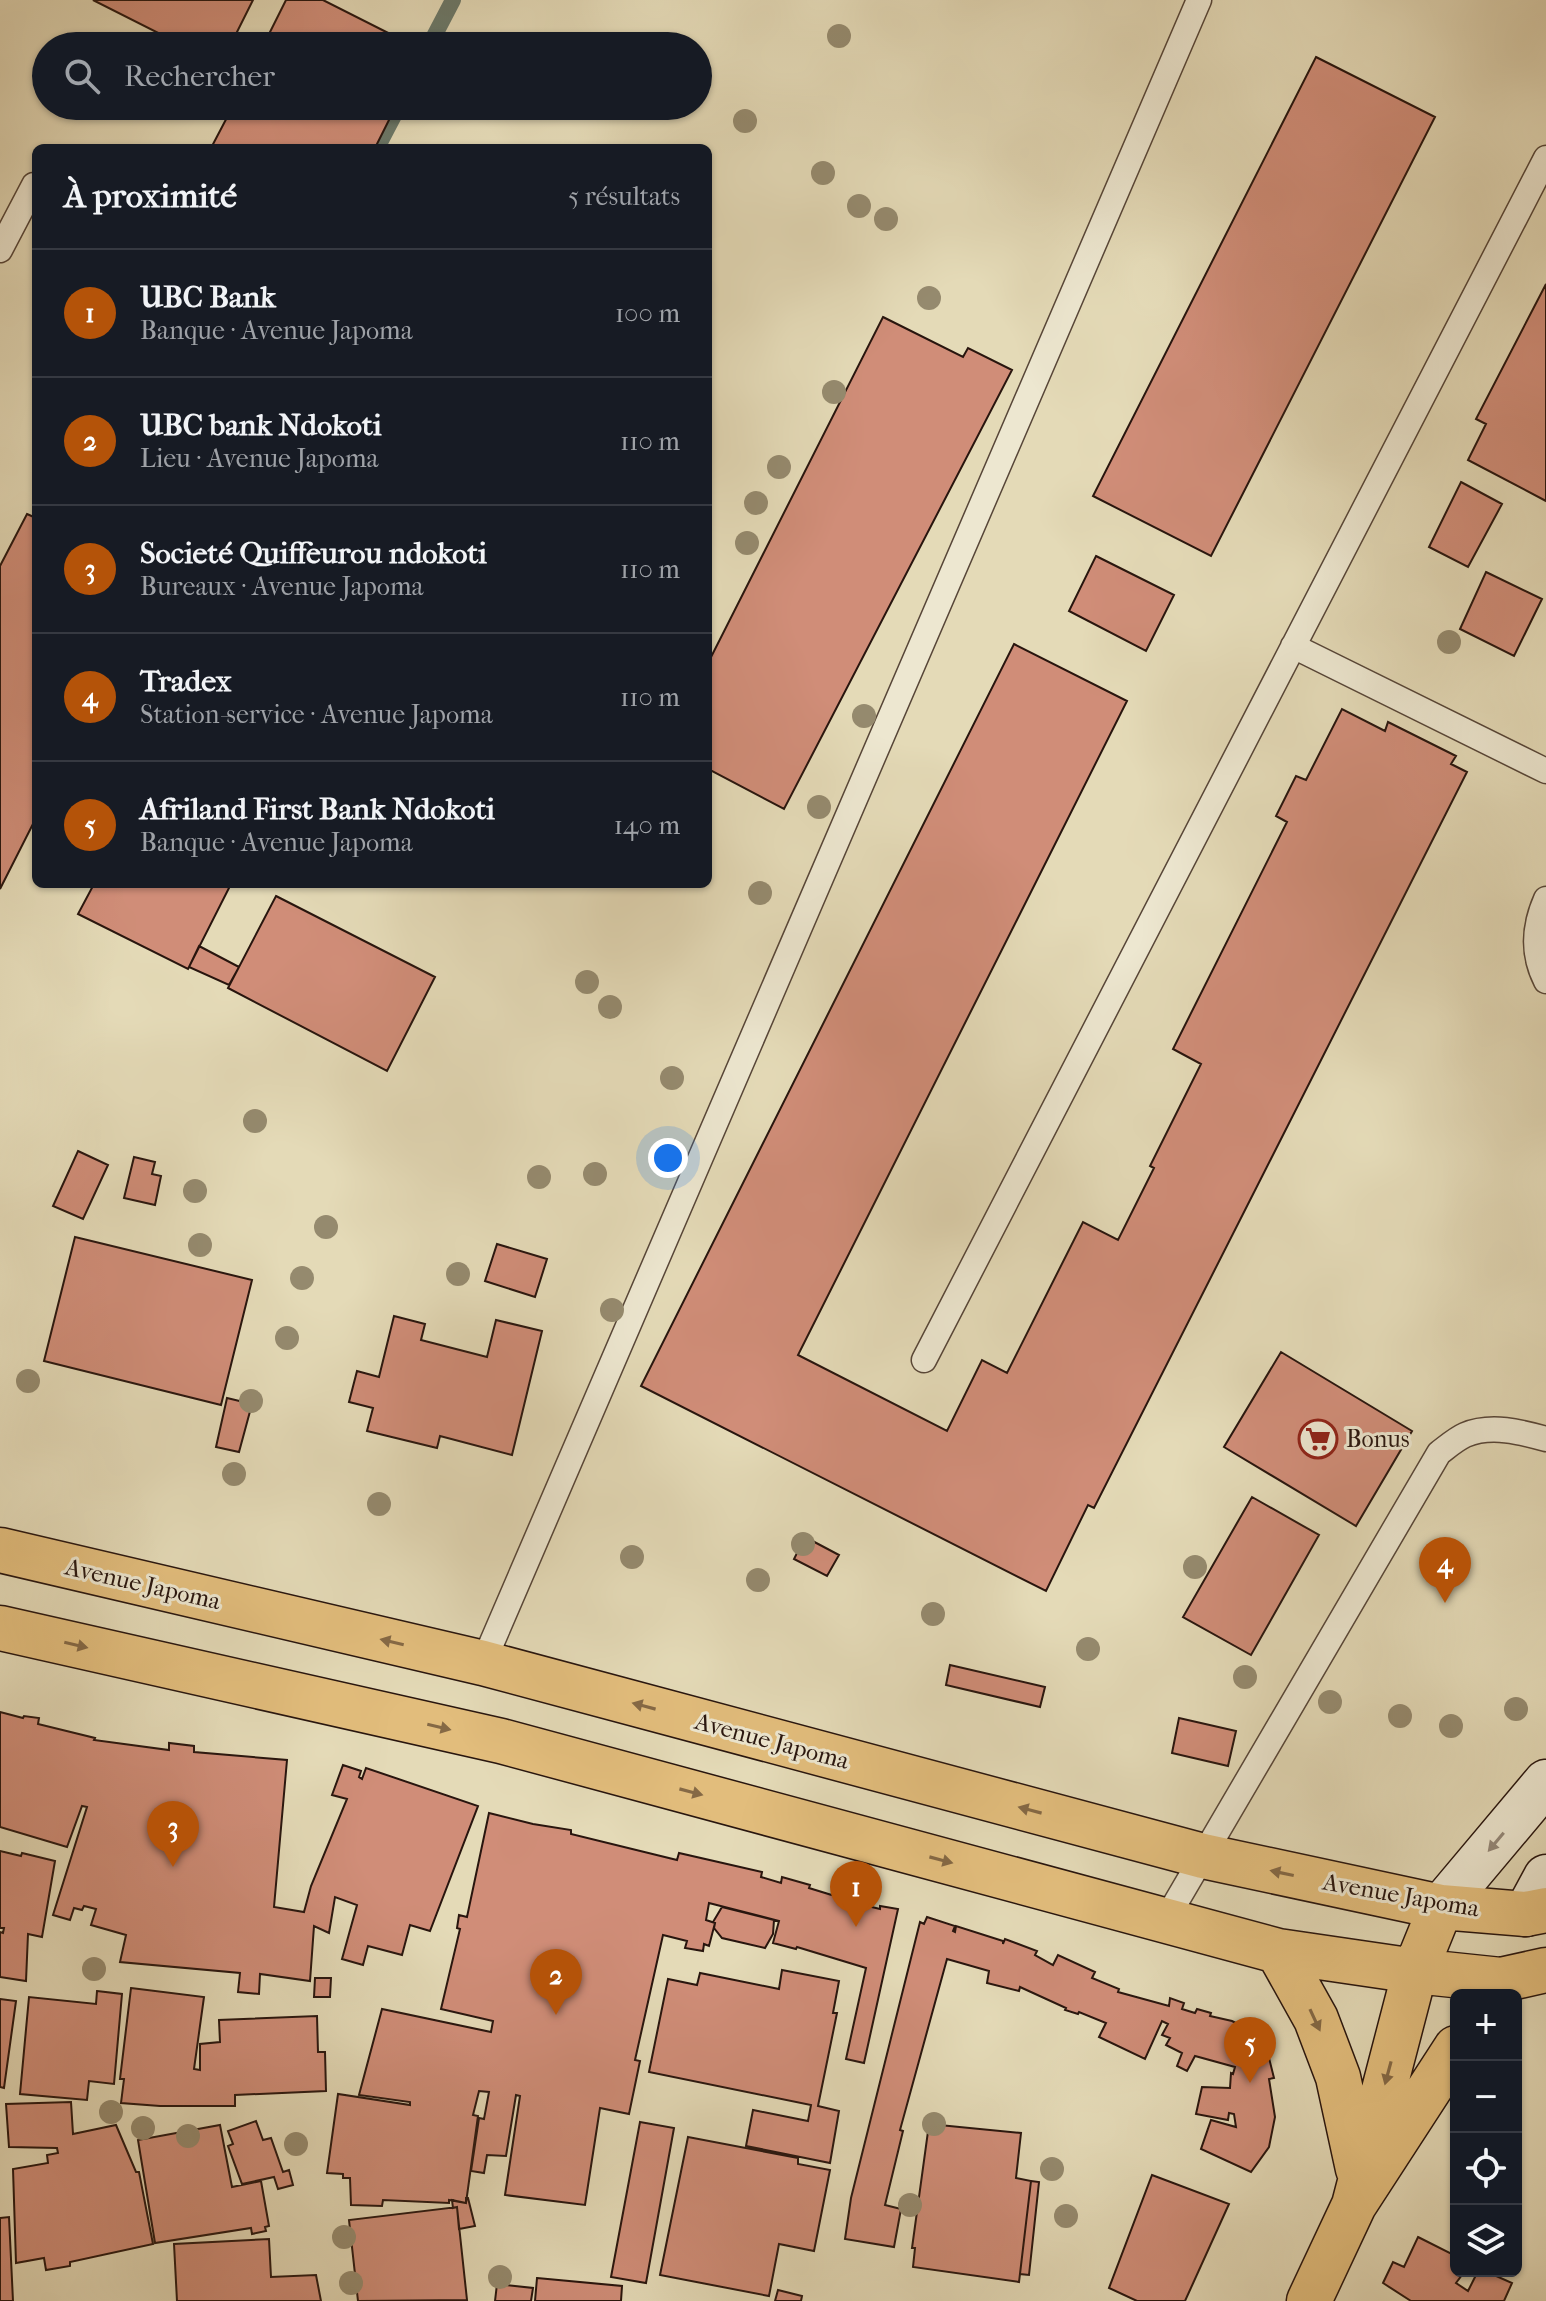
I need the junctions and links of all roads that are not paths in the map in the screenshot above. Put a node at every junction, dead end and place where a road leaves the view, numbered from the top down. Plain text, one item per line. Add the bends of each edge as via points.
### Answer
1 (1199, 0) edge
2 (1546, 158) edge
3 (32, 189) edge
4 (0, 250) edge
5 (1293, 646) junction
6 (1546, 771) edge
7 (1546, 899) edge
8 (1546, 981) edge
9 (924, 1360) dead end
10 (1546, 1439) edge
11 (0, 1550) edge
12 (0, 1628) edge
13 (483, 1663) junction
14 (1546, 1782) edge
15 (1203, 1856) junction
16 (1539, 1900) edge
17 (1441, 1907) junction
18 (1165, 1921) junction
19 (1278, 1951) junction
20 (1546, 1970) edge
21 (1415, 1971) junction
22 (1496, 1987) edge
23 (1450, 2057) edge
24 (1357, 2192) junction
25 (1309, 2301) edge

1 - 13 lane
2 - 5 lane
3 - 4 lane
5 - 6 lane
5 - 9 lane
7 - 8 lane via 1537,919 1536,953
10 - 15 lane via 1511,1430 1467,1434 1439,1453
13 -> 11 main road, Avenue Japoma
12 -> 18 main road via 501,1741
15 -> 13 main road, Avenue Japoma
14 -> 17 main road
17 -> 15 main road, Avenue Japoma
15 - 18 lane
16 - 17 main road, Avenue Japoma
16 - 22 main road
17 - 21 main road
18 - 19 main road
19 - 21 main road
19 -> 24 main road via 1316,2019 1338,2077
20 - 22 main road
21 - 22 main road
21 -> 24 main road
23 - 24 main road
24 - 25 main road

